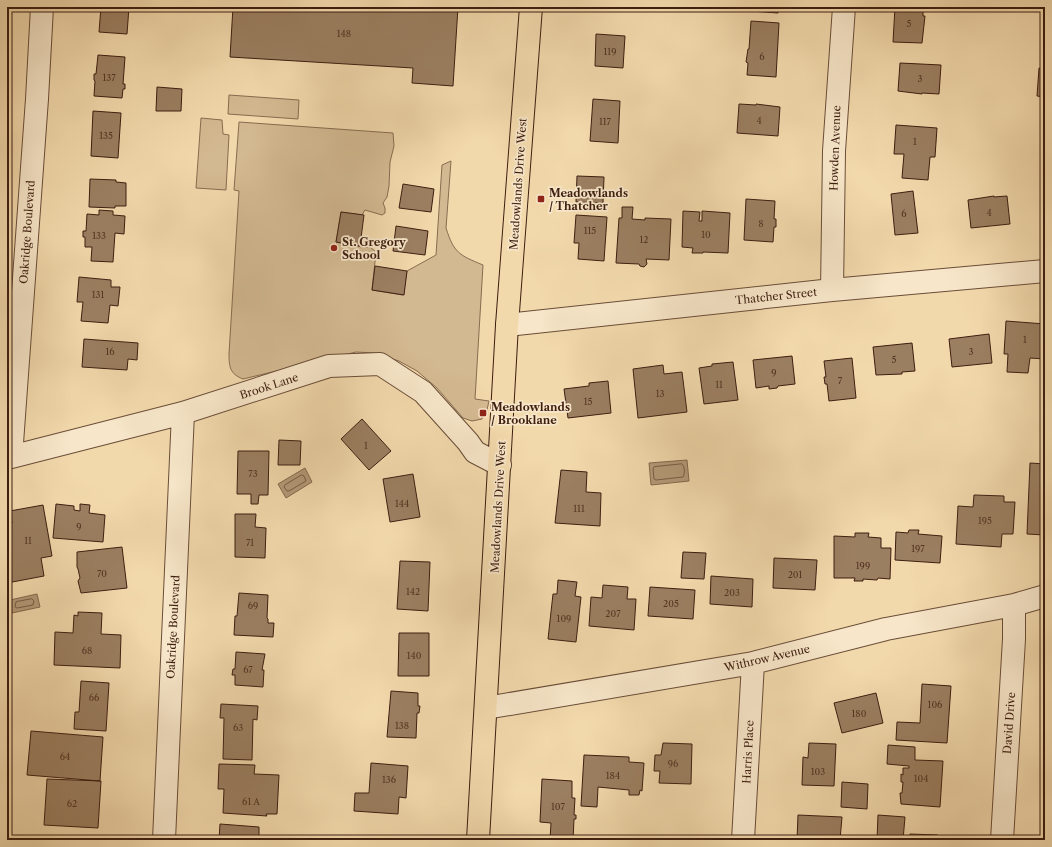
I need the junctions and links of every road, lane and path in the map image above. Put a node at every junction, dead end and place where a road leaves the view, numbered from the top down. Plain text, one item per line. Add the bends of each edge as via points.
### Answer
1 (42, 7) edge
2 (531, 7) edge
3 (844, 7) edge
4 (1045, 271) edge
5 (832, 290) junction
6 (507, 325) junction
7 (183, 413) junction
8 (9, 457) edge
9 (500, 465) junction
10 (1045, 596) edge
11 (1014, 605) junction
12 (753, 663) junction
13 (486, 708) junction
14 (164, 840) edge
15 (478, 840) edge
16 (742, 840) edge
17 (1002, 840) edge

1 - 8 street, Oakridge Boulevard
2 - 6 main road, Meadowlands Drive West
3 - 5 street, Howden Avenue via 834,151
4 - 5 street, Thatcher Street
5 - 6 street, Thatcher Street
6 - 9 main road, Meadowlands Drive West
7 - 8 street, Brook Lane
7 - 9 street, Brook Lane via 330,366 380,364 423,392 475,452
7 - 14 street, Oakridge Boulevard
9 - 13 main road, Meadowlands Drive West
10 - 11 street, Withrow Avenue
11 - 12 street, Withrow Avenue via 886,629
11 - 17 street, David Drive
12 - 13 street, Withrow Avenue
12 - 16 street, Harris Place
13 - 15 main road, Meadowlands Drive West

